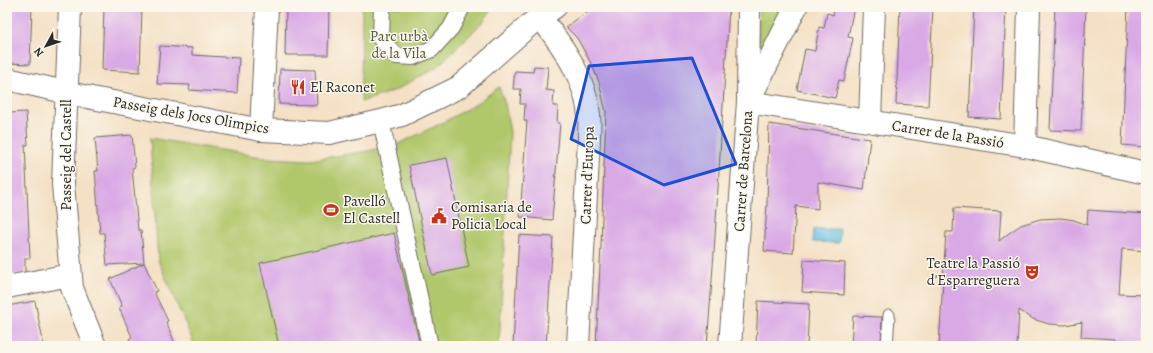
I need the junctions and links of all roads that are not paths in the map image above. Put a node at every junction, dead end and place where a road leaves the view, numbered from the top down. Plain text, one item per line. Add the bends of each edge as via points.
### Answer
1 (70, 7) edge
2 (267, 7) edge
3 (382, 7) edge
4 (462, 7) edge
5 (749, 7) edge
6 (796, 7) edge
7 (874, 7) edge
8 (1029, 7) edge
9 (543, 10) edge
10 (7, 79) edge
11 (67, 92) junction
12 (748, 102) junction
13 (381, 121) junction
14 (870, 121) junction
15 (261, 130) junction
16 (1025, 146) junction
17 (1146, 173) edge
18 (70, 275) junction
19 (7, 287) edge
20 (889, 315) dead end
21 (95, 346) edge
22 (430, 346) edge
23 (578, 346) edge
24 (730, 346) edge
25 (888, 346) edge

1 - 11 street, Passeig del Castell
2 - 15 street
3 - 4 street via 381,39 396,56 413,57 432,49 451,28
5 - 12 street
6 - 12 street, Carrer de Barcelona
7 - 14 street
8 - 16 street
9 - 13 street, Passeig dels Jocs Olimpics via 533,22 459,86 402,115
9 - 23 street, Carrer d'Europa via 582,86 589,114
10 - 11 street, Passeig dels Jocs Olimpics
11 - 15 street, Passeig dels Jocs Olimpics
11 - 18 street, Passeig del Castell via 63,184
12 - 14 street, Carrer de la Passió
12 - 24 street, Carrer de Barcelona
13 - 15 street, Passeig dels Jocs Olimpics via 329,133
13 - 22 street
14 - 16 street, Carrer de la Passió
16 - 17 street, Carrer de la Passió
18 - 19 street
18 - 21 street, Passeig del Castell via 77,303
20 - 25 lane

